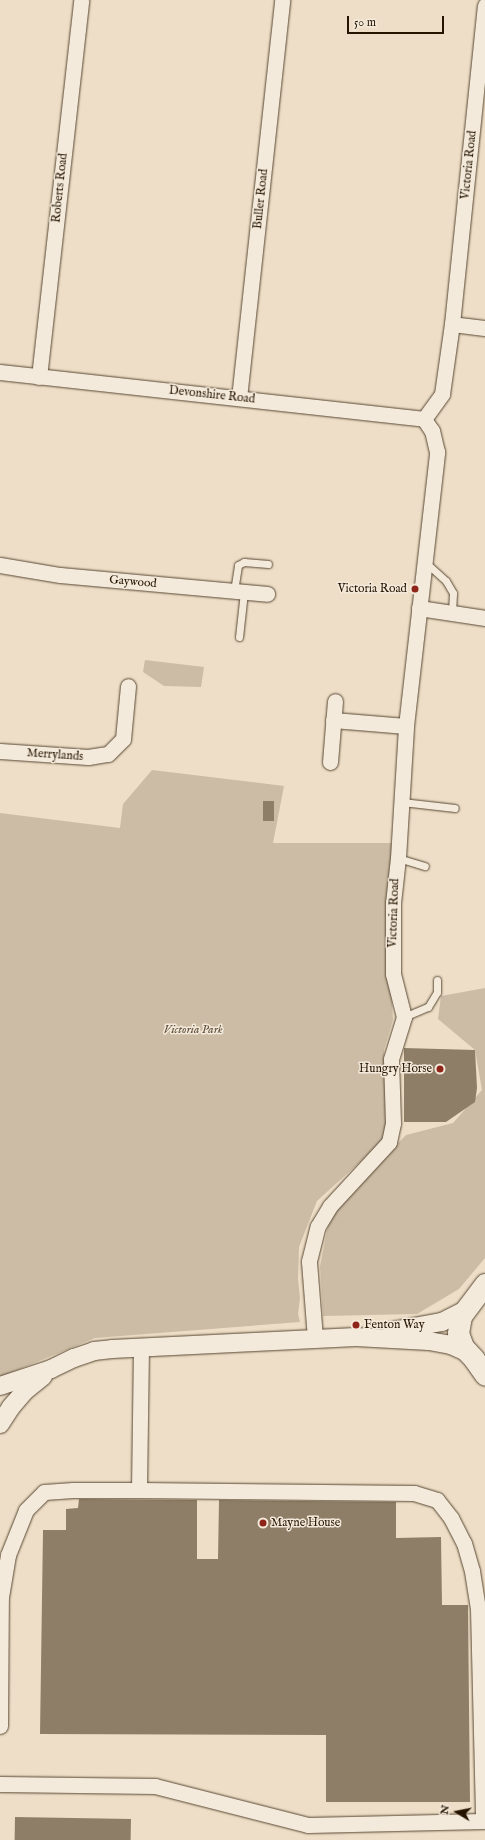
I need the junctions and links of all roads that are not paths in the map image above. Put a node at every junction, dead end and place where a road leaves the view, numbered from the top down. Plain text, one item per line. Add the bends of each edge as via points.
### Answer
1 (81, 0) edge
2 (282, 0) edge
3 (485, 6) edge
4 (452, 324) junction
5 (485, 328) edge
6 (0, 372) edge
7 (39, 377) junction
8 (240, 398) junction
9 (424, 419) junction
10 (425, 562) junction
11 (268, 564) dead end
12 (0, 565) edge
13 (239, 592) junction
14 (267, 594) dead end
15 (419, 608) junction
16 (452, 613) junction
17 (485, 618) edge
18 (239, 636) dead end
19 (128, 686) dead end
20 (336, 701) dead end
21 (334, 720) junction
22 (406, 726) junction
23 (0, 751) edge
24 (330, 762) dead end
25 (402, 802) junction
26 (455, 808) dead end
27 (398, 858) junction
28 (426, 866) dead end
29 (437, 980) dead end
30 (404, 1017) junction
31 (485, 1284) edge
32 (485, 1299) edge
33 (466, 1310) junction
34 (356, 1337) junction
35 (315, 1338) junction
36 (141, 1348) junction
37 (476, 1355) edge
38 (51, 1369) junction
39 (485, 1376) edge
40 (0, 1386) edge
41 (0, 1424) edge
42 (139, 1490) junction
43 (0, 1726) edge
44 (0, 1784) edge

1 - 7 street, Roberts Road
2 - 8 street, Buller Road
3 - 4 street, Victoria Road
4 - 5 street
4 - 9 street, Victoria Road via 442,394
6 - 7 street, Devonshire Road
7 - 8 street, Devonshire Road
8 - 9 street, Devonshire Road
9 - 10 street, Victoria Road via 432,432 437,452
10 - 15 street, Victoria Road
10 - 16 lane via 446,581 452,593
11 - 13 lane via 244,562 238,565
12 - 13 street, Gaywood via 60,575
13 - 14 street, Gaywood
13 - 18 lane
15 - 16 street
15 - 22 street, Victoria Road
16 - 17 street
19 - 23 street, Merrylands via 123,740 108,754 88,757
20 - 21 street
21 - 22 street
21 - 24 street
22 - 25 street, Victoria Road
25 - 26 lane
25 - 27 street, Victoria Road
27 - 28 lane
27 - 30 street, Victoria Road via 393,903 393,974
29 - 30 lane via 437,992 428,1007
30 - 35 street via 391,1059 393,1123 389,1142 330,1206 318,1226 309,1261
31 - 33 main road
32 - 33 main road
33 - 34 street via 442,1322
33 - 37 main road via 458,1324 460,1342
34 - 35 street
34 - 37 street via 429,1341 452,1345
35 - 36 street
36 - 38 street via 94,1351
36 - 42 street
37 - 39 main road
38 - 40 street
38 - 41 street via 26,1390
42 - 43 street via 44,1492 26,1510 8,1555 1,1597
42 - 44 street via 414,1493 437,1500 451,1518 464,1543 472,1571 478,1609 483,1821 308,1825 155,1786

